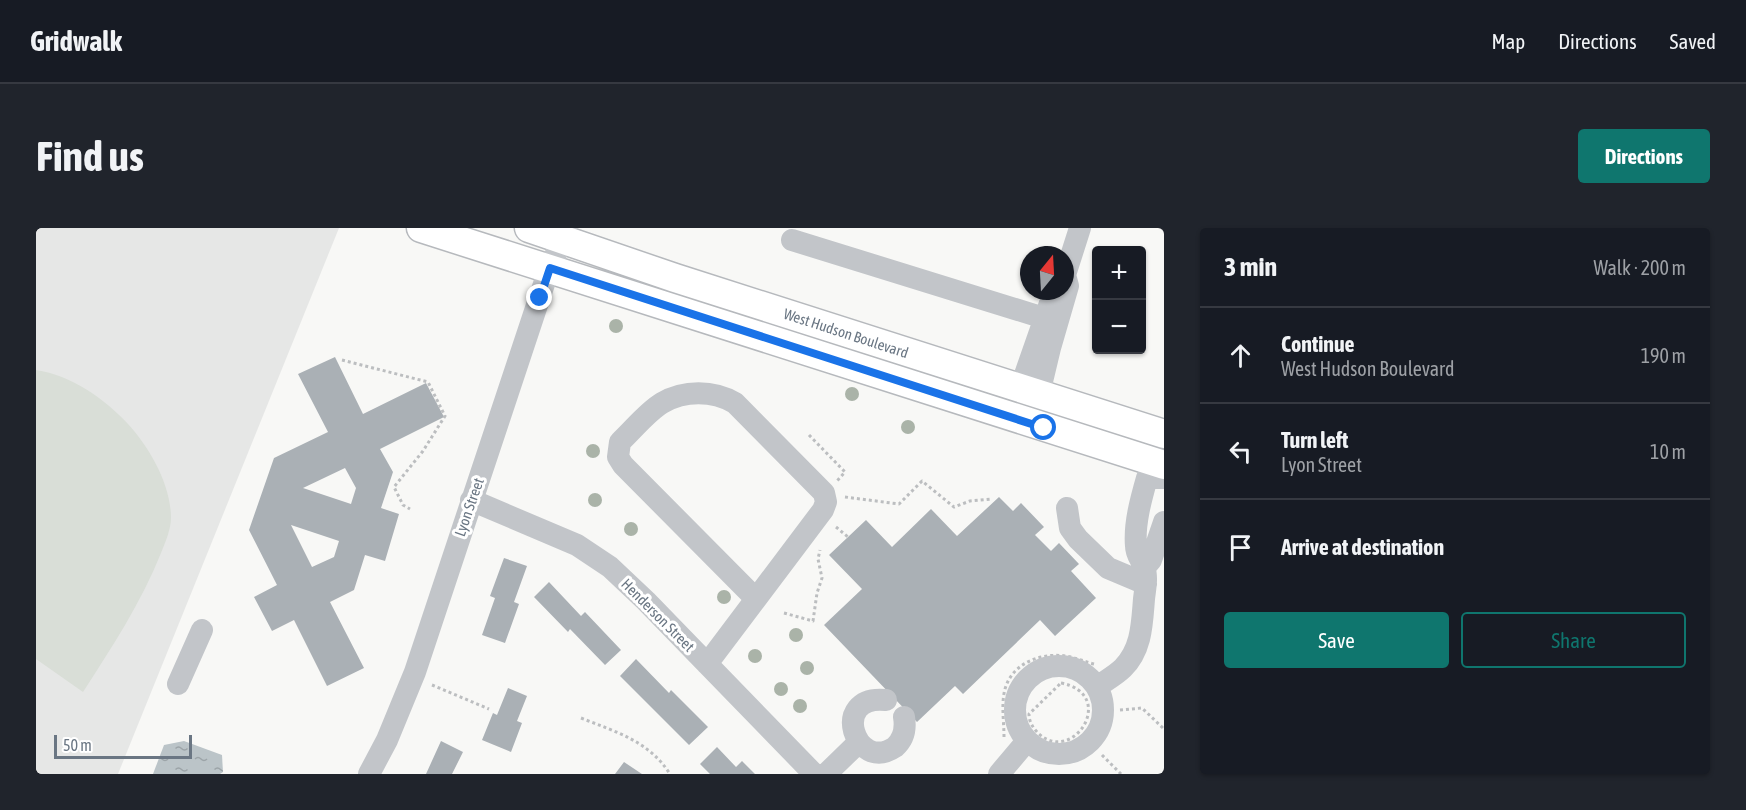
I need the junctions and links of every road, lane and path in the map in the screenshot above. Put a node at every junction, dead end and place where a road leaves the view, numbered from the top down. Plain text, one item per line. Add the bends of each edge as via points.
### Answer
1 (421, 228) edge
2 (530, 228) edge
3 (1080, 228) edge
4 (564, 233) edge
5 (792, 240) dead end
6 (1074, 247) edge
7 (550, 268) junction
8 (1051, 300) edge
9 (1064, 300) edge
10 (1044, 318) junction
11 (342, 360) dead end
12 (1029, 391) junction
13 (1164, 434) edge
14 (809, 435) dead end
15 (1164, 465) edge
16 (1164, 478) edge
17 (835, 484) dead end
18 (991, 499) dead end
19 (471, 500) junction
20 (840, 502) dead end
21 (410, 508) dead end
22 (1067, 508) dead end
23 (1164, 522) edge
24 (829, 533) dead end
25 (848, 537) dead end
26 (824, 541) dead end
27 (1145, 575) junction
28 (756, 599) junction
29 (784, 613) dead end
30 (202, 630) dead end
31 (707, 664) junction
32 (1097, 676) junction
33 (178, 684) dead end
34 (432, 685) dead end
35 (1055, 687) joint
36 (886, 700) dead end
37 (489, 709) dead end
38 (1120, 710) dead end
39 (904, 717) dead end
40 (581, 718) dead end
41 (1164, 729) edge
42 (1027, 741) junction
43 (858, 743) junction
44 (1001, 744) dead end
45 (1102, 755) dead end
46 (369, 774) edge
47 (670, 774) edge
48 (814, 774) edge
49 (826, 774) edge
50 (999, 774) edge
51 (1120, 774) edge

1 - 7 main road, West Hudson Boulevard
2 - 4 main road, West Hudson Boulevard
3 - 6 street
4 - 7 street, Lyon Street
4 - 12 main road, West Hudson Boulevard via 675,278
5 - 10 street
7 - 15 main road, West Hudson Boulevard
7 - 19 street, Lyon Street
8 - 10 street
9 - 12 street via 1050,348
10 - 12 street
11 - 21 path via 428,382 445,416 394,487 403,505
12 - 13 main road, West Hudson Boulevard
14 - 17 path via 845,472
16 - 27 street via 1147,478 1142,496 1136,546
18 - 20 path via 954,507 922,481 898,504 844,497
19 - 31 street, Henderson Street via 577,545 610,567
19 - 46 street, Lyon Street via 411,682
22 - 27 street via 1070,528 1108,568
23 - 27 street
24 - 25 path via 835,525
26 - 29 path via 818,559 822,578 813,621
27 - 32 street via 1142,632 1136,649 1123,668
28 - 28 street via 823,510 824,492 726,397 712,393 675,397 661,404 620,442 618,457
28 - 31 street
30 - 33 street
31 - 48 street, Henderson Street
32 - 42 street via 1103,714 1100,728 1089,742 1067,754 1053,754
32 - 42 street via 1059,666 1032,675 1016,700 1015,715
32 - 44 path via 1071,657 1054,655 1041,656 1016,669 1005,690
34 - 37 path
35 - 35 path via 1029,714 1029,721 1043,737 1067,741 1087,723 1087,700 1071,685 1061,683
36 - 43 street via 869,701 856,712 852,728
38 - 41 path via 1142,708
39 - 43 street via 903,735 892,749 874,752
40 - 47 path via 631,738 657,756
42 - 50 street
43 - 49 street
45 - 51 path

